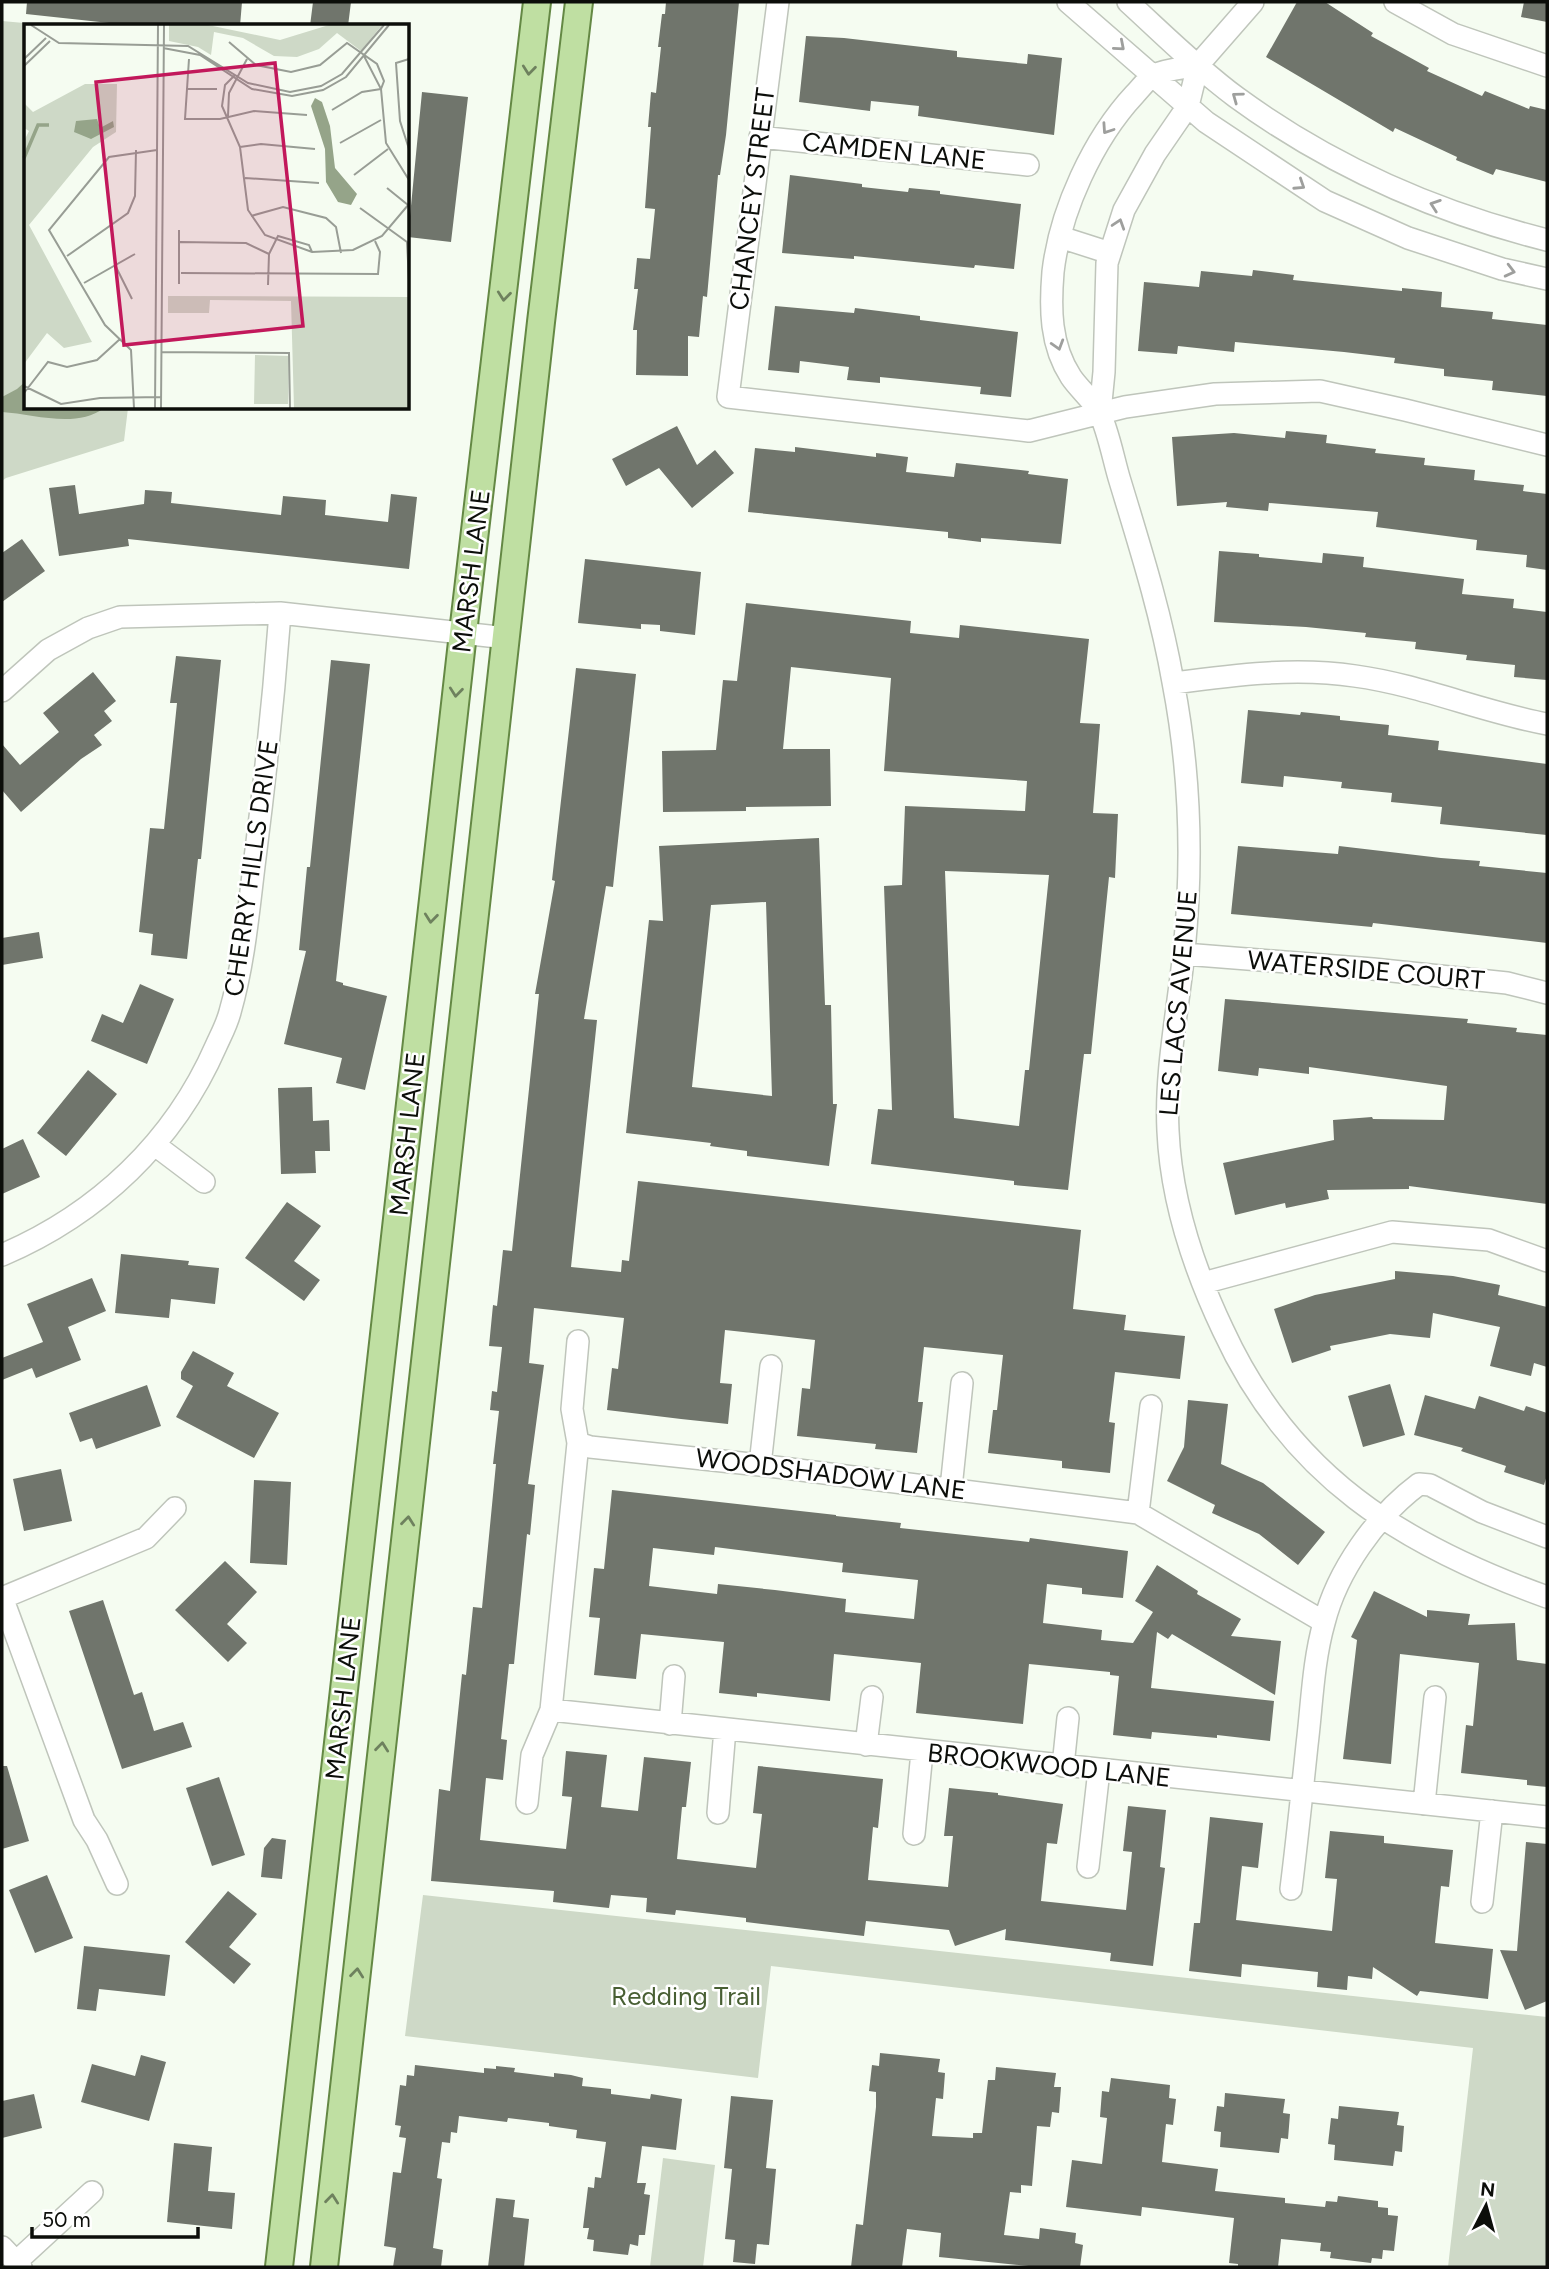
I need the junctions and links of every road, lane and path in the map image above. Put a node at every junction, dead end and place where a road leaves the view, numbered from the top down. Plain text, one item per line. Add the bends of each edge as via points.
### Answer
1 (537, 2) edge
2 (579, 2) edge
3 (778, 2) edge
4 (1068, 2) edge
5 (1128, 2) edge
6 (1253, 2) edge
7 (1395, 2) edge
8 (1198, 65) junction
9 (1547, 66) edge
10 (1153, 75) junction
11 (1188, 106) junction
12 (760, 137) junction
13 (1028, 165) dead end
14 (1060, 237) junction
15 (1547, 240) edge
16 (1110, 253) junction
17 (1547, 279) edge
18 (1100, 412) junction
19 (1547, 445) edge
20 (280, 613) junction
21 (463, 633) junction
22 (507, 638) junction
23 (1174, 683) junction
24 (2, 691) edge
25 (1547, 724) edge
26 (1184, 954) junction
27 (1547, 993) edge
28 (155, 1144) junction
29 (204, 1182) dead end
30 (2, 1255) edge
31 (1547, 1261) edge
32 (1203, 1283) junction
33 (578, 1341) dead end
34 (771, 1366) dead end
35 (962, 1383) dead end
36 (1151, 1406) dead end
37 (578, 1443) junction
38 (760, 1465) junction
39 (951, 1488) junction
40 (175, 1508) dead end
41 (1138, 1513) junction
42 (1382, 1519) junction
43 (1547, 1537) edge
44 (2, 1597) edge
45 (1547, 1598) edge
46 (1324, 1622) junction
47 (674, 1676) dead end
48 (872, 1697) dead end
49 (1435, 1697) dead end
50 (551, 1710) junction
51 (1068, 1717) dead end
52 (670, 1724) junction
53 (725, 1730) junction
54 (866, 1745) junction
55 (922, 1752) junction
56 (1063, 1766) junction
57 (1098, 1770) junction
58 (1303, 1792) junction
59 (527, 1803) dead end
60 (1424, 1804) junction
61 (1492, 1811) junction
62 (718, 1813) dead end
63 (1547, 1817) edge
64 (914, 1834) dead end
65 (1088, 1867) dead end
66 (117, 1884) dead end
67 (1291, 1889) dead end
68 (1482, 1902) dead end
69 (92, 2192) dead end
70 (13, 2259) edge
71 (279, 2267) edge
72 (324, 2267) edge

1 -> 21 main road, MARSH LANE
2 - 22 main road, MARSH LANE
3 - 12 street, CHANCEY STREET
4 -> 10 street
5 - 8 street
6 - 8 street
7 - 9 street via 1453,34
8 - 10 street
8 - 11 street, LES LACS AVENUE
15 -> 8 street via 1419,200 1349,168 1290,134
10 - 11 street
10 -> 14 street, LES LACS AVENUE via 1101,138 1077,186
16 -> 11 street, LES LACS AVENUE via 1124,209
11 -> 17 street via 1325,201 1408,238
12 - 13 street, CAMDEN LANE
12 - 18 street, CHANCEY STREET via 728,397 1029,430
14 - 16 street
14 -> 18 street, LES LACS AVENUE via 1051,318 1056,346 1070,375
16 - 18 street, LES LACS AVENUE
18 - 19 street via 1215,394 1320,391
18 - 23 street, LES LACS AVENUE via 1150,579
20 - 21 street
20 - 24 street via 120,617 48,650
20 - 28 street, CHERRY HILLS DRIVE via 269,746 245,937 230,1013 206,1069
21 - 22 street
21 -> 71 main road, MARSH LANE
72 -> 22 main road, MARSH LANE
23 - 25 street via 1292,671 1354,676
23 - 26 street, LES LACS AVENUE via 1188,819
26 - 27 street, WATERSIDE COURT via 1507,983
26 - 32 street, LES LACS AVENUE via 1168,1077 1168,1133 1186,1233
28 - 29 street
28 - 30 street, CHERRY HILLS DRIVE via 69,1222
31 - 32 street via 1489,1240 1392,1232
32 - 42 street, LES LACS AVENUE via 1224,1334 1286,1432 1307,1457
33 - 37 street via 572,1409
34 - 38 street
35 - 39 street
36 - 41 street
37 - 38 street, WOODSHADOW LANE
37 - 50 street
38 - 39 street, WOODSHADOW LANE
39 - 41 street, WOODSHADOW LANE
40 - 44 street via 146,1538
41 - 46 street, WOODSHADOW LANE
42 - 43 street via 1419,1484 1430,1485 1482,1512
42 - 45 street, LES LACS AVENUE via 1430,1548
42 - 46 street via 1335,1591
44 - 66 street via 84,1820
46 - 58 street
47 - 52 street
48 - 54 street
49 - 60 street
50 - 52 street, BROOKWOOD LANE
50 - 59 street via 532,1755
51 - 56 street
52 - 53 street, BROOKWOOD LANE
53 - 54 street, BROOKWOOD LANE
53 - 62 street
54 - 55 street, BROOKWOOD LANE
55 - 56 street, BROOKWOOD LANE
55 - 64 street
56 - 57 street, BROOKWOOD LANE
57 - 58 street, BROOKWOOD LANE
57 - 65 street
58 - 60 street, BROOKWOOD LANE
58 - 67 street
60 - 61 street, BROOKWOOD LANE
61 - 63 street, BROOKWOOD LANE
61 - 68 street
69 - 70 street

